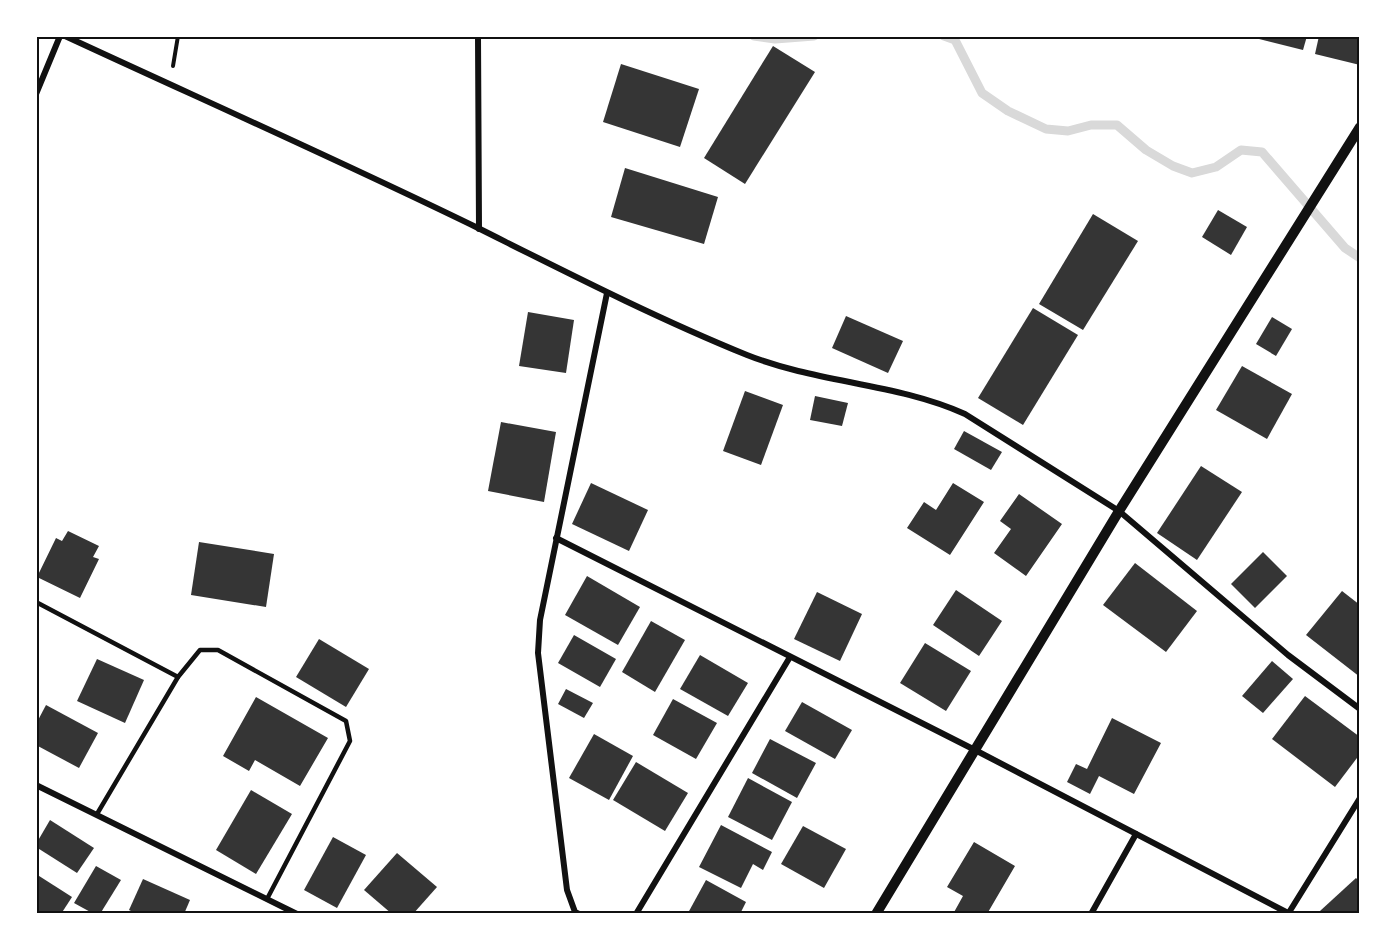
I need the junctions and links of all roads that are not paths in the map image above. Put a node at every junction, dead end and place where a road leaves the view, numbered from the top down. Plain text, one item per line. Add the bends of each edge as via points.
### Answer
1 (60, 36) edge
2 (65, 36) edge
3 (478, 36) edge
4 (36, 94) edge
5 (1360, 127) edge
6 (479, 229) junction
7 (607, 293) junction
8 (1119, 511) junction
9 (556, 538) junction
10 (36, 602) edge
11 (790, 657) junction
12 (178, 677) junction
13 (1360, 709) edge
14 (975, 750) junction
15 (36, 786) edge
16 (1360, 798) edge
17 (97, 814) junction
18 (1136, 834) junction
19 (267, 899) junction
20 (297, 914) edge
21 (579, 914) edge
22 (636, 914) edge
23 (876, 914) edge
24 (1091, 914) edge
25 (1288, 914) edge

1 - 4 street
2 - 6 street
3 - 6 street
5 - 8 street
6 - 7 street
7 - 8 street via 750,356 815,376 939,402 965,414
7 - 9 street
8 - 13 street via 1288,655
8 - 14 street
9 - 11 street
9 - 21 street via 540,620 538,653 567,890
10 - 12 lane
11 - 14 street
11 - 22 street
12 - 17 lane
12 - 19 lane via 200,650 218,650 346,721 350,741
14 - 18 street
14 - 23 street
15 - 17 street
16 - 25 street
17 - 19 street
18 - 24 street
18 - 25 street
19 - 20 street

